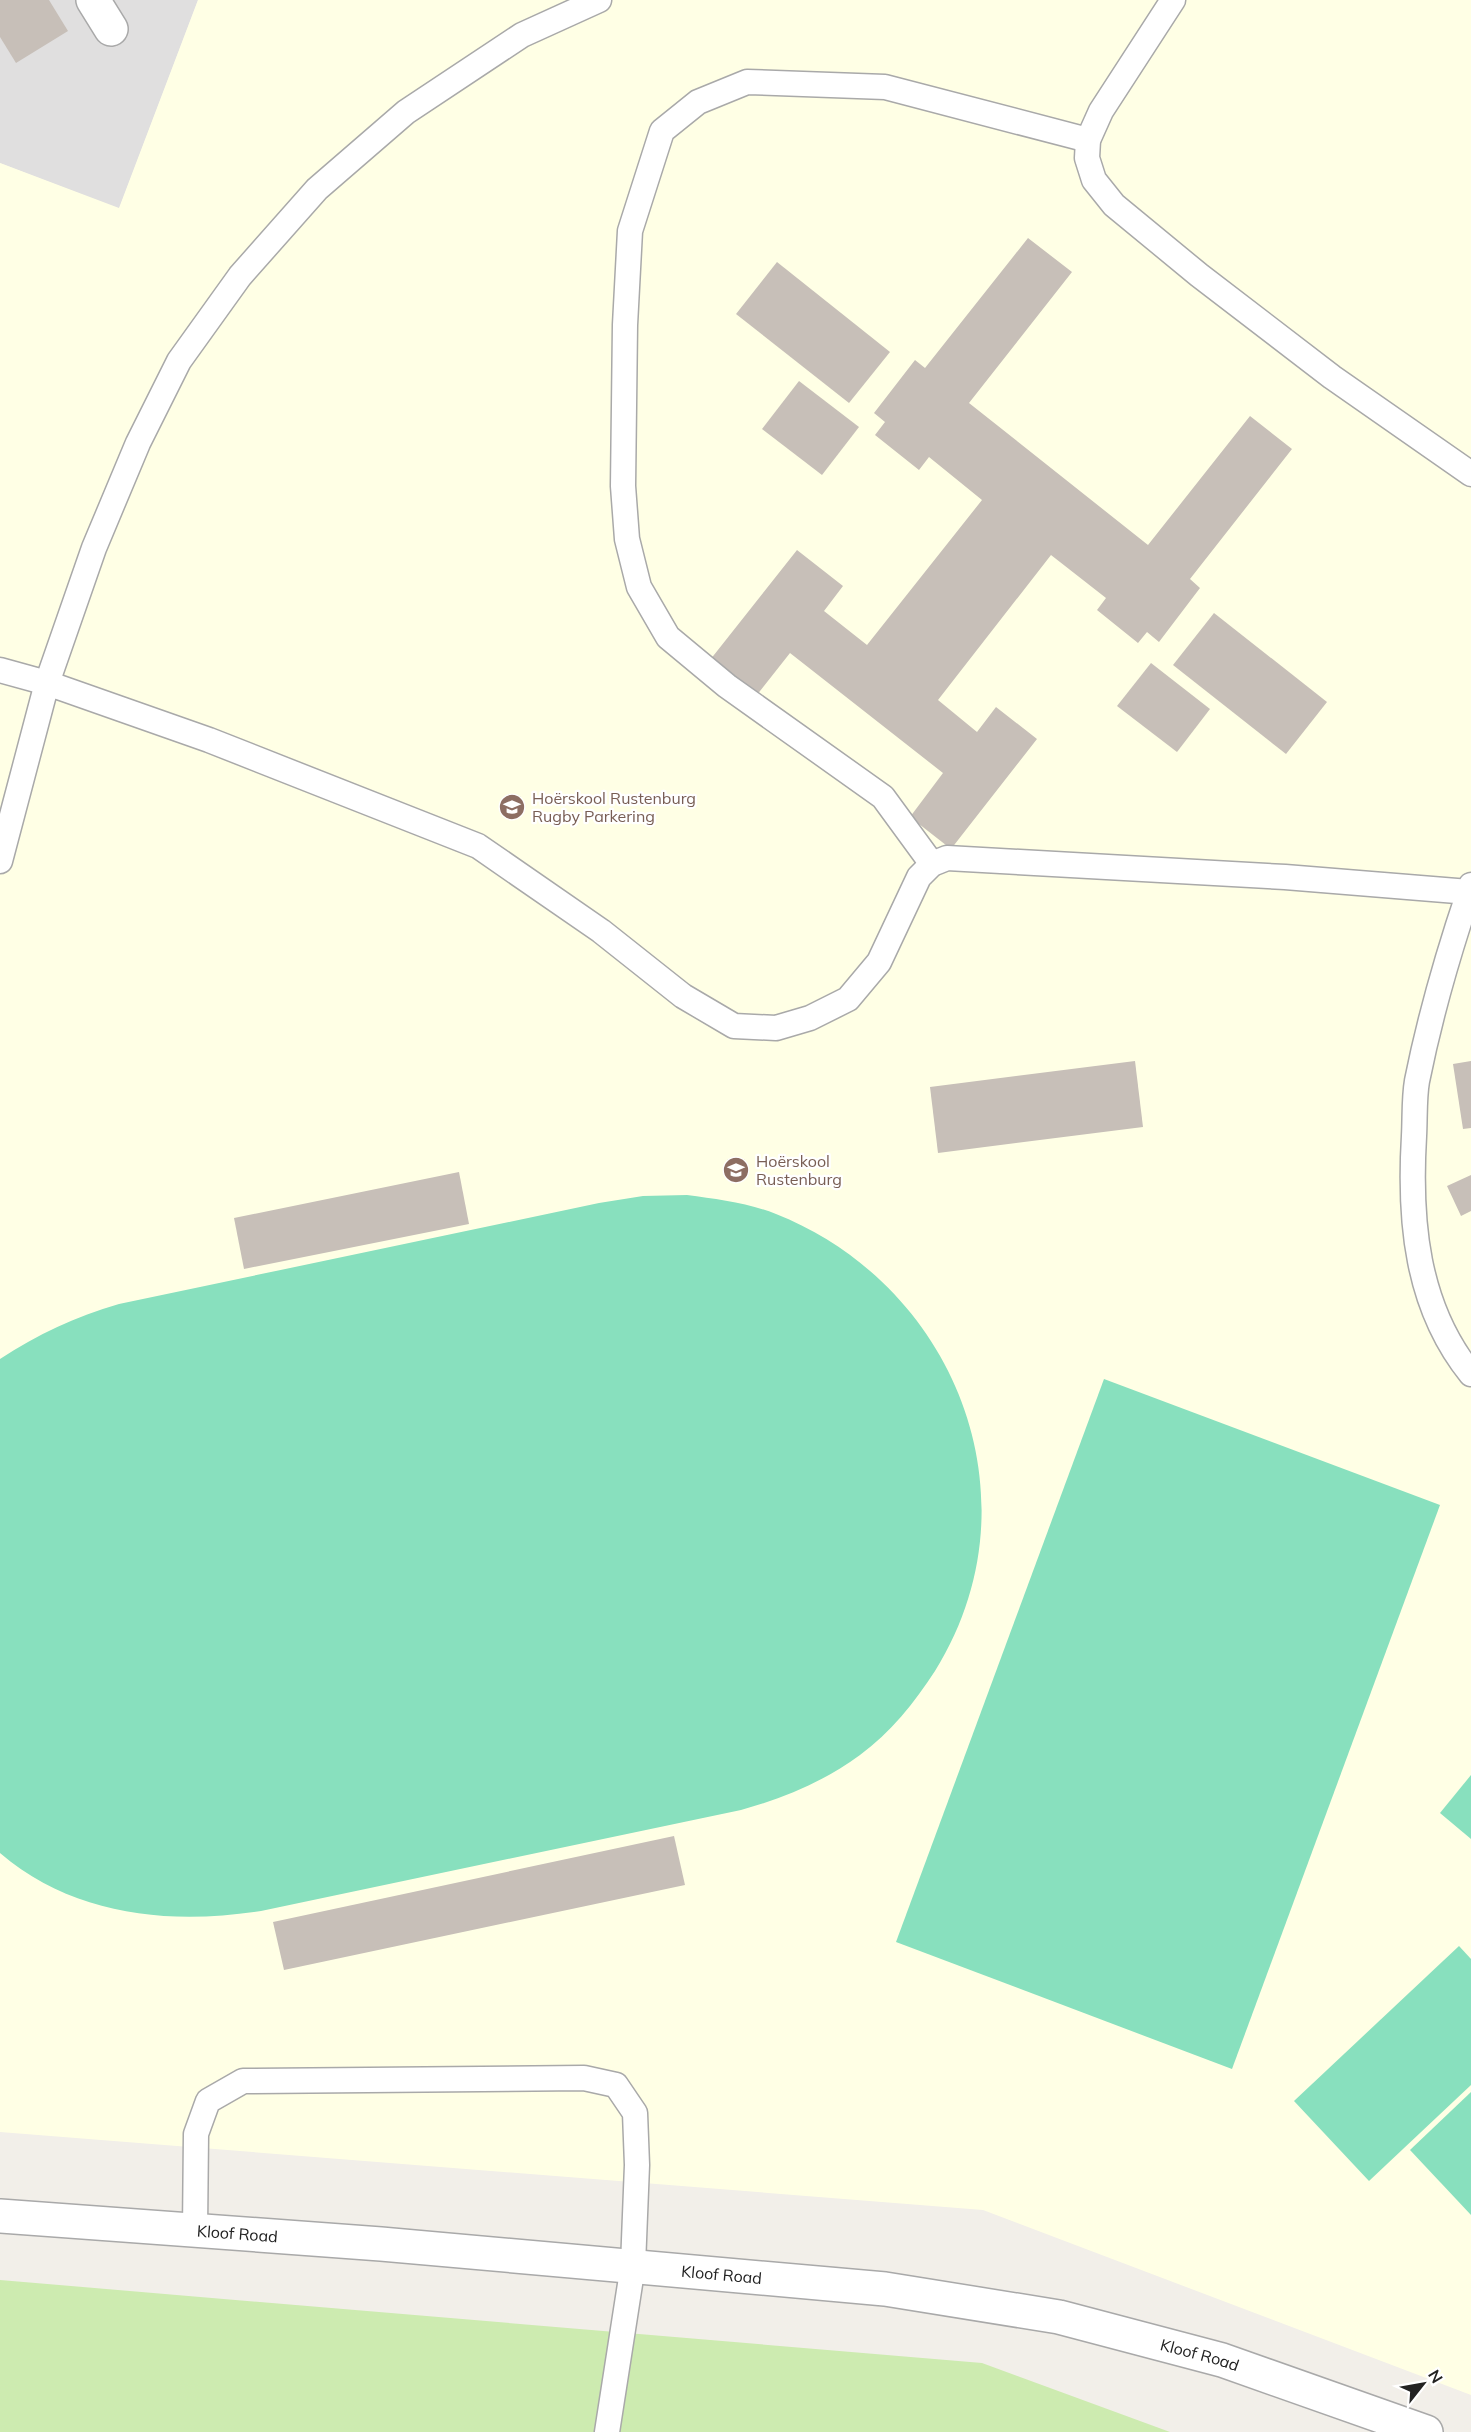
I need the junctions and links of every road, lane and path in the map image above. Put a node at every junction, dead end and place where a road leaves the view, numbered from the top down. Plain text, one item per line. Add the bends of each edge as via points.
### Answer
1 (93, 0) edge
2 (599, 0) edge
3 (1173, 0) edge
4 (111, 29) dead end
5 (1088, 140) junction
6 (1471, 474) edge
7 (0, 670) edge
8 (47, 683) junction
9 (0, 861) edge
10 (932, 864) junction
11 (1470, 888) edge
12 (1471, 1374) edge
13 (0, 2216) edge
14 (195, 2230) junction
15 (633, 2265) junction
16 (607, 2432) edge
17 (1426, 2432) edge

1 - 4 street
2 - 8 lane via 522,35 406,112 317,189 240,276 179,361 138,443 94,548
3 - 5 lane via 1101,111
5 - 6 lane via 1087,158 1094,180 1114,206 1332,377
5 - 10 lane via 885,87 747,82 698,102 662,131 630,231 623,486 627,539 639,587 668,637 727,686 883,797
7 - 8 lane
8 - 9 lane
8 - 10 lane via 209,740 478,846 601,931 683,996 734,1026 776,1028 810,1018 848,999 879,962 919,877
10 - 11 lane via 947,858 1014,860
11 - 12 lane via 1443,971 1417,1083 1413,1155 1414,1228 1420,1269 1436,1320
13 - 14 street, Kloof Road
14 - 15 street, Kloof Road
14 - 15 lane via 196,2134 208,2102 243,2080 584,2078 616,2085 635,2113
15 - 16 lane
15 - 17 street, Kloof Road via 885,2289 1059,2317 1222,2360

